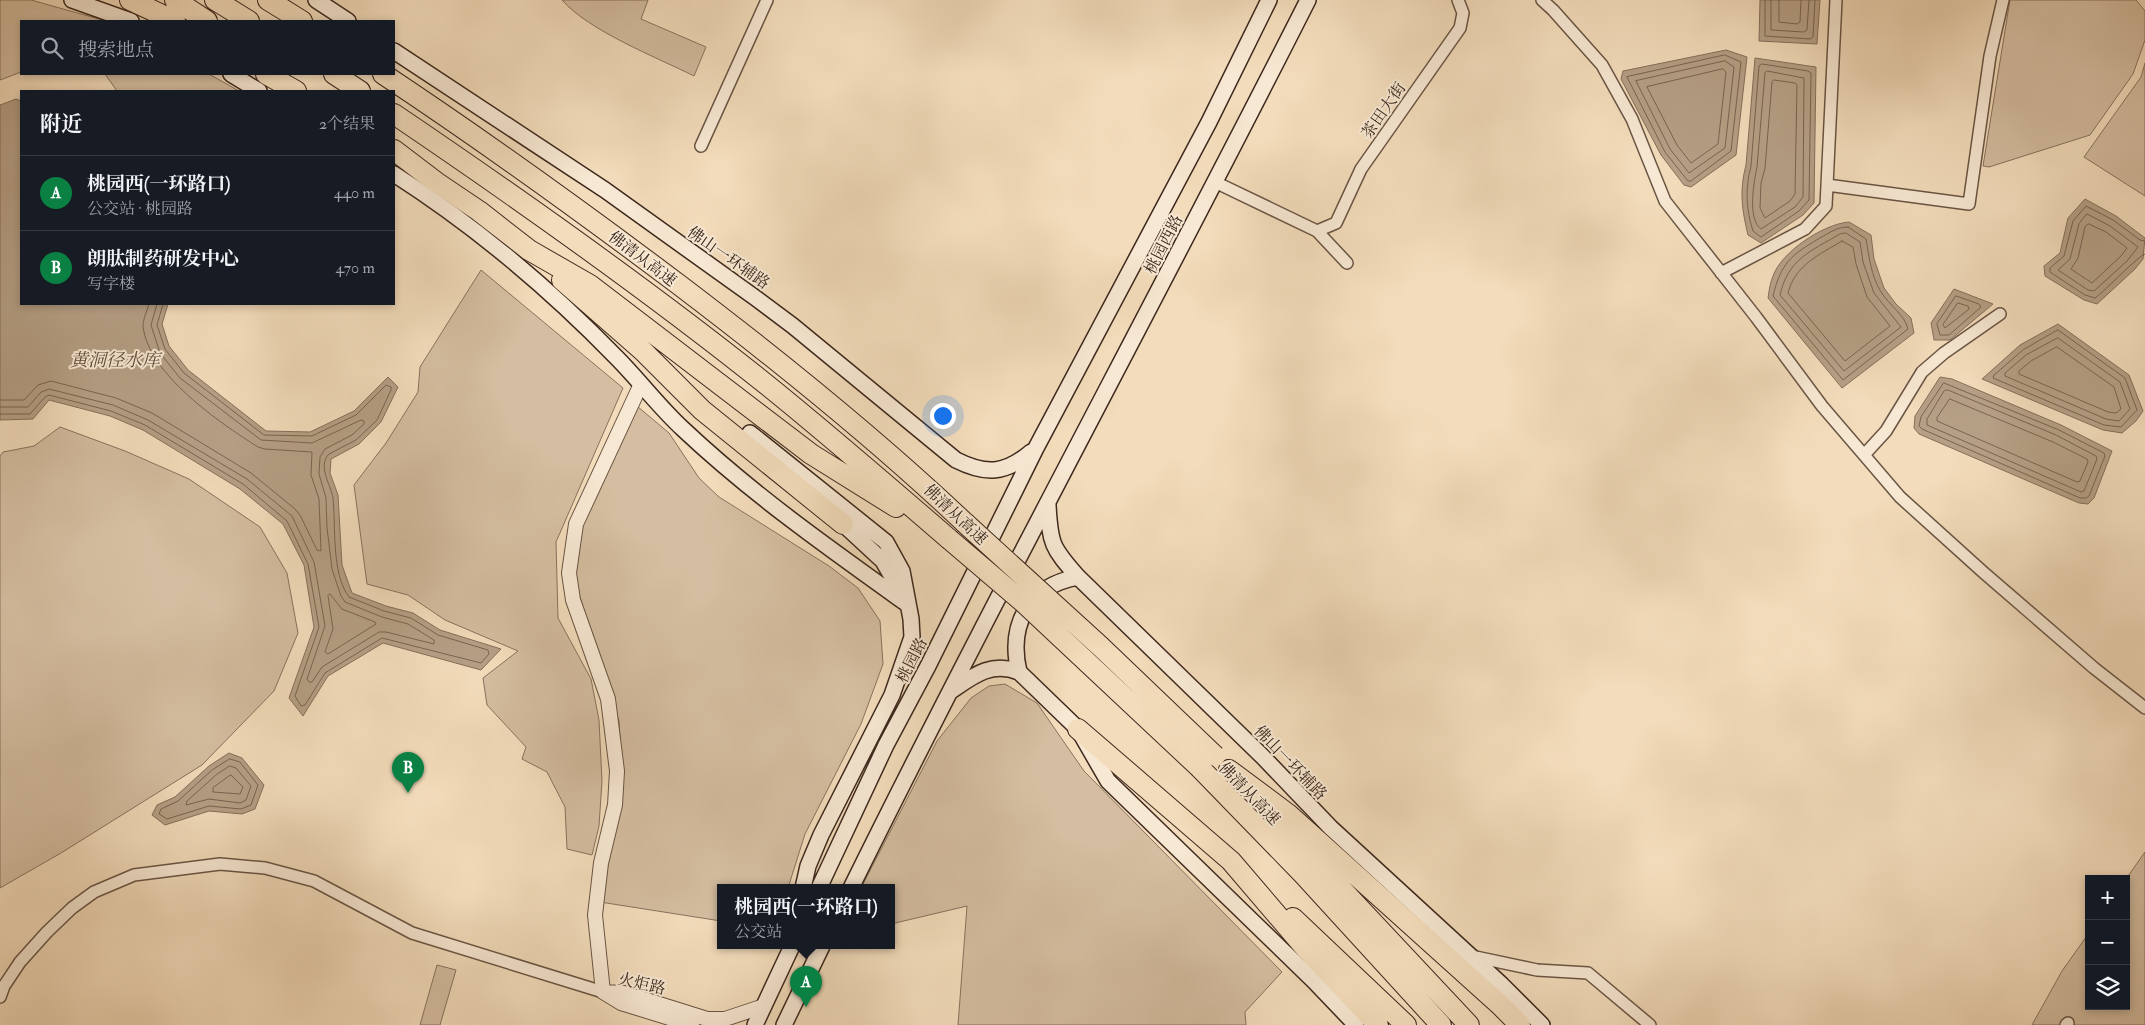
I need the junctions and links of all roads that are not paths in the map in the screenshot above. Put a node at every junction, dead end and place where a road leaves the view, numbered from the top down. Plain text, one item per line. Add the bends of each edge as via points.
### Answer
1 (72, 0) edge
2 (130, 0) edge
3 (142, 0) edge
4 (175, 0) edge
5 (215, 0) edge
6 (268, 0) edge
7 (316, 0) edge
8 (767, 0) edge
9 (1269, 0) edge
10 (1308, 0) edge
11 (1458, 0) edge
12 (1542, 0) edge
13 (1836, 0) edge
14 (2003, 0) edge
15 (128, 20) edge
16 (174, 20) edge
17 (174, 20) edge
18 (205, 20) edge
19 (247, 20) edge
20 (300, 20) edge
21 (346, 20) edge
22 (395, 52) edge
23 (232, 75) edge
24 (268, 75) edge
25 (288, 75) edge
26 (336, 75) edge
27 (384, 75) edge
28 (258, 90) edge
29 (294, 90) edge
30 (310, 90) edge
31 (358, 90) edge
32 (395, 115) edge
33 (701, 146) dead end
34 (395, 151) edge
35 (395, 175) edge
36 (1215, 182) junction
37 (1827, 185) junction
38 (1317, 231) junction
39 (529, 250) junction
40 (1347, 263) dead end
41 (1721, 273) junction
42 (2000, 314) dead end
43 (643, 351) junction
44 (641, 384) junction
45 (750, 434) joint
46 (1036, 448) junction
47 (1864, 455) junction
48 (1048, 504) junction
49 (843, 524) joint
50 (949, 539) junction
51 (1078, 577) junction
52 (907, 604) junction
53 (1019, 672) junction
54 (950, 692) junction
55 (2145, 708) edge
56 (1078, 730) junction
57 (1207, 762) junction
58 (1229, 770) junction
59 (1231, 861) junction
60 (805, 884) edge
61 (821, 884) edge
62 (853, 884) edge
63 (790, 949) edge
64 (821, 949) edge
65 (1469, 955) junction
66 (2, 992) edge
67 (603, 992) junction
68 (764, 1006) junction
69 (692, 1025) edge
70 (755, 1025) edge
71 (784, 1025) edge
72 (1356, 1025) edge
73 (1378, 1025) edge
74 (1406, 1025) edge
75 (1441, 1025) edge
76 (1469, 1025) edge
77 (1520, 1025) edge
78 (1542, 1025) edge
79 (1650, 1025) edge

1 - 15 main road
2 - 16 highway
3 - 17 highway
4 - 18 highway
5 - 19 highway
6 - 20 highway
7 - 21 main road
8 - 33 street
9 - 46 main road, 桃园西路 via 1209,122
10 - 36 main road, 桃园西路
11 - 38 street, 茶田大街 via 1464,13 1460,28 1361,169 1336,223
12 - 41 street via 1602,65 1632,119 1665,201
13 - 37 street
14 - 37 street via 1990,56 1969,204
22 - 46 main road, 佛山一环辅路 via 605,190 757,299 956,460 988,471 1018,463
23 - 28 main road
24 - 29 highway
25 - 30 highway
26 - 31 highway
27 - 57 highway, 佛清从高速, bridge via 569,201 776,358 914,475 1101,648
32 - 50 highway, 佛清从高速 via 553,223 726,353
34 - 39 highway
35 - 44 main road via 436,201 533,278
36 - 38 street
36 - 48 main road, 桃园西路
37 - 41 street via 1826,206 1806,230
38 - 40 street
39 - 43 highway
39 - 50 highway via 590,285 811,454
41 - 47 street via 1822,406
42 - 47 street via 1922,372 1886,431
43 - 45 highway
43 - 49 highway via 702,410
44 - 52 main road via 683,429 792,522
44 - 67 street via 576,524 569,573 573,600 608,700 617,772 615,805 601,863 595,915
45 - 52 main road via 886,542 902,571
46 - 61 main road, 桃园路 via 886,745
47 - 55 street via 1900,497 1983,572
48 - 51 main road, 佛山一环辅路 via 1050,535 1056,551
48 - 54 main road
49 - 52 main road via 883,561
50 - 57 highway, 佛清从高速, bridge
51 - 53 main road via 1052,584 1023,613 1014,654
51 - 65 main road, 佛山一环辅路 via 1263,757 1331,828
52 - 60 main road via 912,637 892,695 821,834
53 - 54 main road via 1007,668 992,669
53 - 56 main road
54 - 62 main road
56 - 59 highway
56 - 72 main road via 1108,781
57 - 58 highway, 佛清从高速
57 - 75 highway, 佛清从高速 via 1303,874
58 - 76 highway, 佛清从高速
58 - 77 highway via 1288,814
59 - 73 highway via 1307,950
59 - 74 highway
63 - 68 main road
64 - 71 main road
65 - 78 main road, 佛山一环辅路
65 - 79 street via 1537,970 1588,973
66 - 67 street via 20,962 47,932 94,892 134,875 220,864 265,868 314,881 412,933
67 - 68 street, 火炬路 via 624,993 707,1019 726,1018
67 - 69 street, 火炬路 via 621,1003
68 - 70 main road

